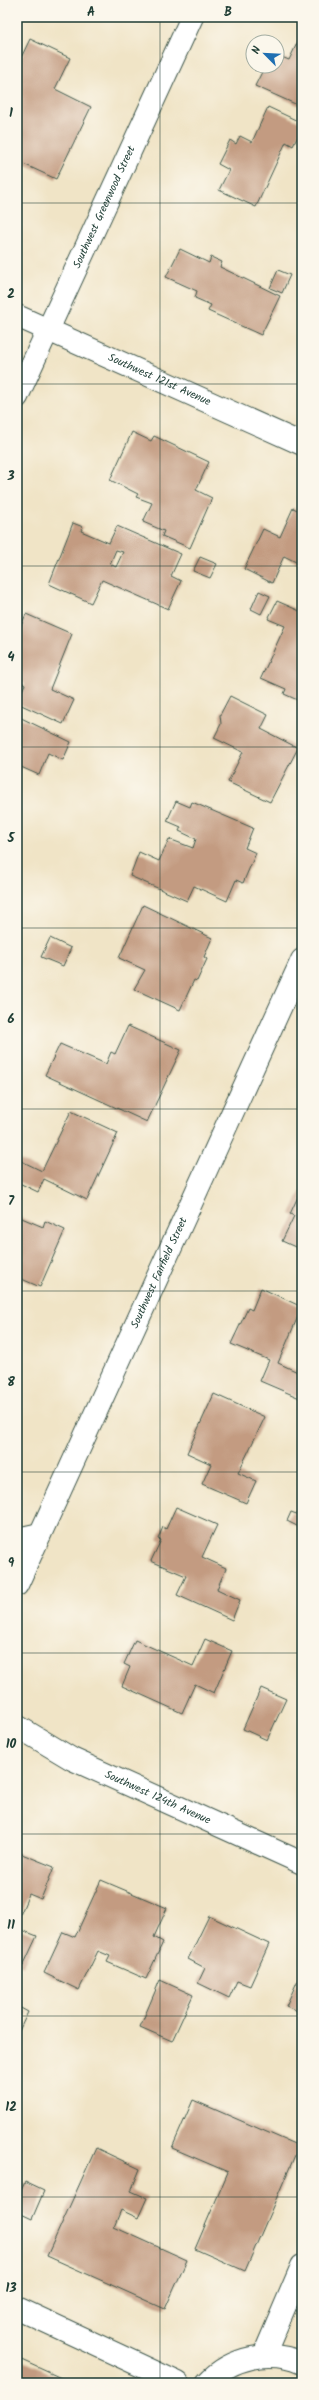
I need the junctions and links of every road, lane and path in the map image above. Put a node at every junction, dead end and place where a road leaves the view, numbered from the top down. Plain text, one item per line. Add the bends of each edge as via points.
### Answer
1 (192, 17) edge
2 (17, 316) edge
3 (47, 330) junction
4 (17, 398) edge
5 (302, 444) edge
6 (302, 960) edge
7 (40, 1534) junction
8 (17, 1539) edge
9 (17, 1585) edge
10 (17, 1726) edge
11 (302, 1863) edge
12 (302, 2266) edge
13 (17, 2308) edge
14 (264, 2355) junction
15 (302, 2363) edge
16 (178, 2383) edge
17 (207, 2383) edge

1 - 3 street, Southwest Greenwood Street
2 - 3 street, Southwest 121st Avenue
3 - 4 street, Southwest Greenwood Street
3 - 5 street, Southwest 121st Avenue
6 - 7 street, Southwest Fairfield Street
7 - 8 street
7 - 9 street, Southwest Fairfield Street
10 - 11 street, Southwest 124th Avenue via 72,1759
12 - 14 street
13 - 16 street
14 - 15 street via 290,2358
14 - 17 street via 239,2361 217,2373

